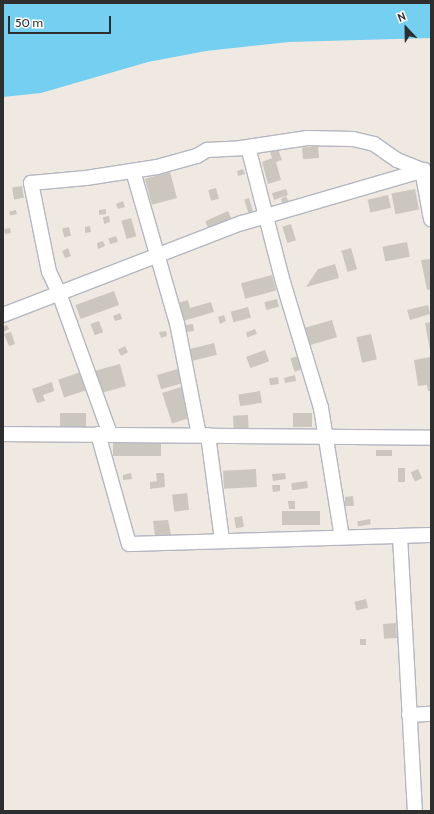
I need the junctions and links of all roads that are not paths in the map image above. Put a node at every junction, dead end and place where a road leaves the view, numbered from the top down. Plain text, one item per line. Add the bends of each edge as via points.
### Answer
1 (248, 147) junction
2 (427, 169) edge
3 (133, 172) junction
4 (267, 216) junction
5 (431, 219) edge
6 (159, 255) junction
7 (59, 293) junction
8 (3, 315) edge
9 (3, 434) edge
10 (104, 434) junction
11 (204, 435) junction
12 (327, 436) junction
13 (431, 438) edge
14 (431, 535) edge
15 (400, 536) junction
16 (342, 537) junction
17 (222, 540) junction
18 (431, 714) edge
19 (410, 715) junction
20 (415, 811) edge

1 - 2 street via 307,138 353,139 374,144 397,160
1 - 3 street via 207,150 179,162
1 - 4 street
2 - 4 street
2 - 5 street
3 - 6 street
3 - 7 street via 31,183 43,251
4 - 6 street
4 - 12 street
6 - 7 street
6 - 11 street
7 - 8 street
7 - 10 street
9 - 10 street
10 - 11 street
10 - 17 street via 129,544
11 - 12 street
11 - 17 street
12 - 13 street
12 - 16 street
14 - 15 street
15 - 16 street
15 - 19 street
16 - 17 street
18 - 19 street
19 - 20 street

